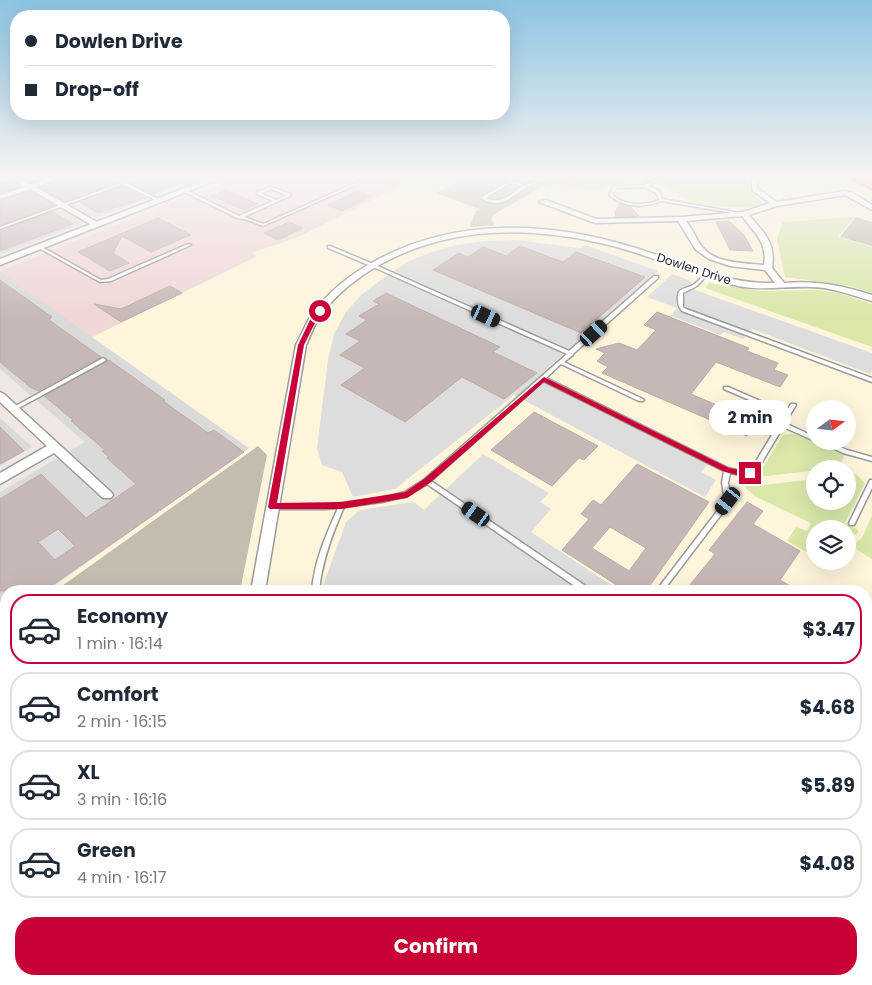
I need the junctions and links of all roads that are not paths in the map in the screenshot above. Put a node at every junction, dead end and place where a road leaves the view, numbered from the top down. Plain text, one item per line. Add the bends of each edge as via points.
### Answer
1 (98, 225) edge
2 (686, 225) edge
3 (753, 225) edge
4 (189, 245) dead end
5 (39, 247) junction
6 (329, 247) dead end
7 (0, 262) edge
8 (372, 265) junction
9 (768, 268) junction
10 (706, 274) junction
11 (656, 277) dead end
12 (782, 286) junction
13 (872, 298) edge
14 (570, 354) junction
15 (103, 360) dead end
16 (562, 362) junction
17 (544, 379) junction
18 (872, 380) edge
19 (726, 388) dead end
20 (0, 396) edge
21 (640, 400) dead end
22 (793, 405) dead end
23 (13, 409) junction
24 (787, 414) junction
25 (781, 424) junction
26 (806, 435) edge
27 (56, 447) junction
28 (841, 450) edge
29 (872, 459) edge
30 (727, 470) junction
31 (0, 479) edge
32 (427, 481) junction
33 (872, 482) edge
34 (107, 495) dead end
35 (342, 506) junction
36 (272, 507) junction
37 (853, 520) edge
38 (259, 585) edge
39 (316, 585) edge
40 (578, 585) edge
41 (664, 585) edge

1 - 5 street
2 - 9 street via 704,254 738,264
3 - 9 street via 769,246
4 - 5 lane via 100,281
5 - 7 street
6 - 8 lane
8 - 10 street, Dowlen Drive via 408,246 442,235 510,230 559,233 611,243
8 - 14 lane
8 - 36 street, Dowlen Drive via 326,302 301,345
9 - 12 street
10 - 12 street, Dowlen Drive via 742,284
10 - 18 lane via 694,286 682,290 681,307 684,310
11 - 14 lane
12 - 13 street, Dowlen Drive via 826,286
14 - 16 lane
15 - 23 lane
16 - 17 lane
16 - 21 lane
17 - 30 lane
17 - 32 lane
19 - 24 lane
20 - 23 street
22 - 24 lane
23 - 27 street
24 - 25 lane
25 - 26 lane
25 - 30 lane via 754,470 745,474
27 - 31 street
27 - 34 street
28 - 29 lane
30 - 41 lane via 728,501
32 - 35 lane via 407,494
32 - 40 lane
33 - 37 lane
35 - 36 lane
35 - 39 lane via 328,538
36 - 38 street, Dowlen Drive

